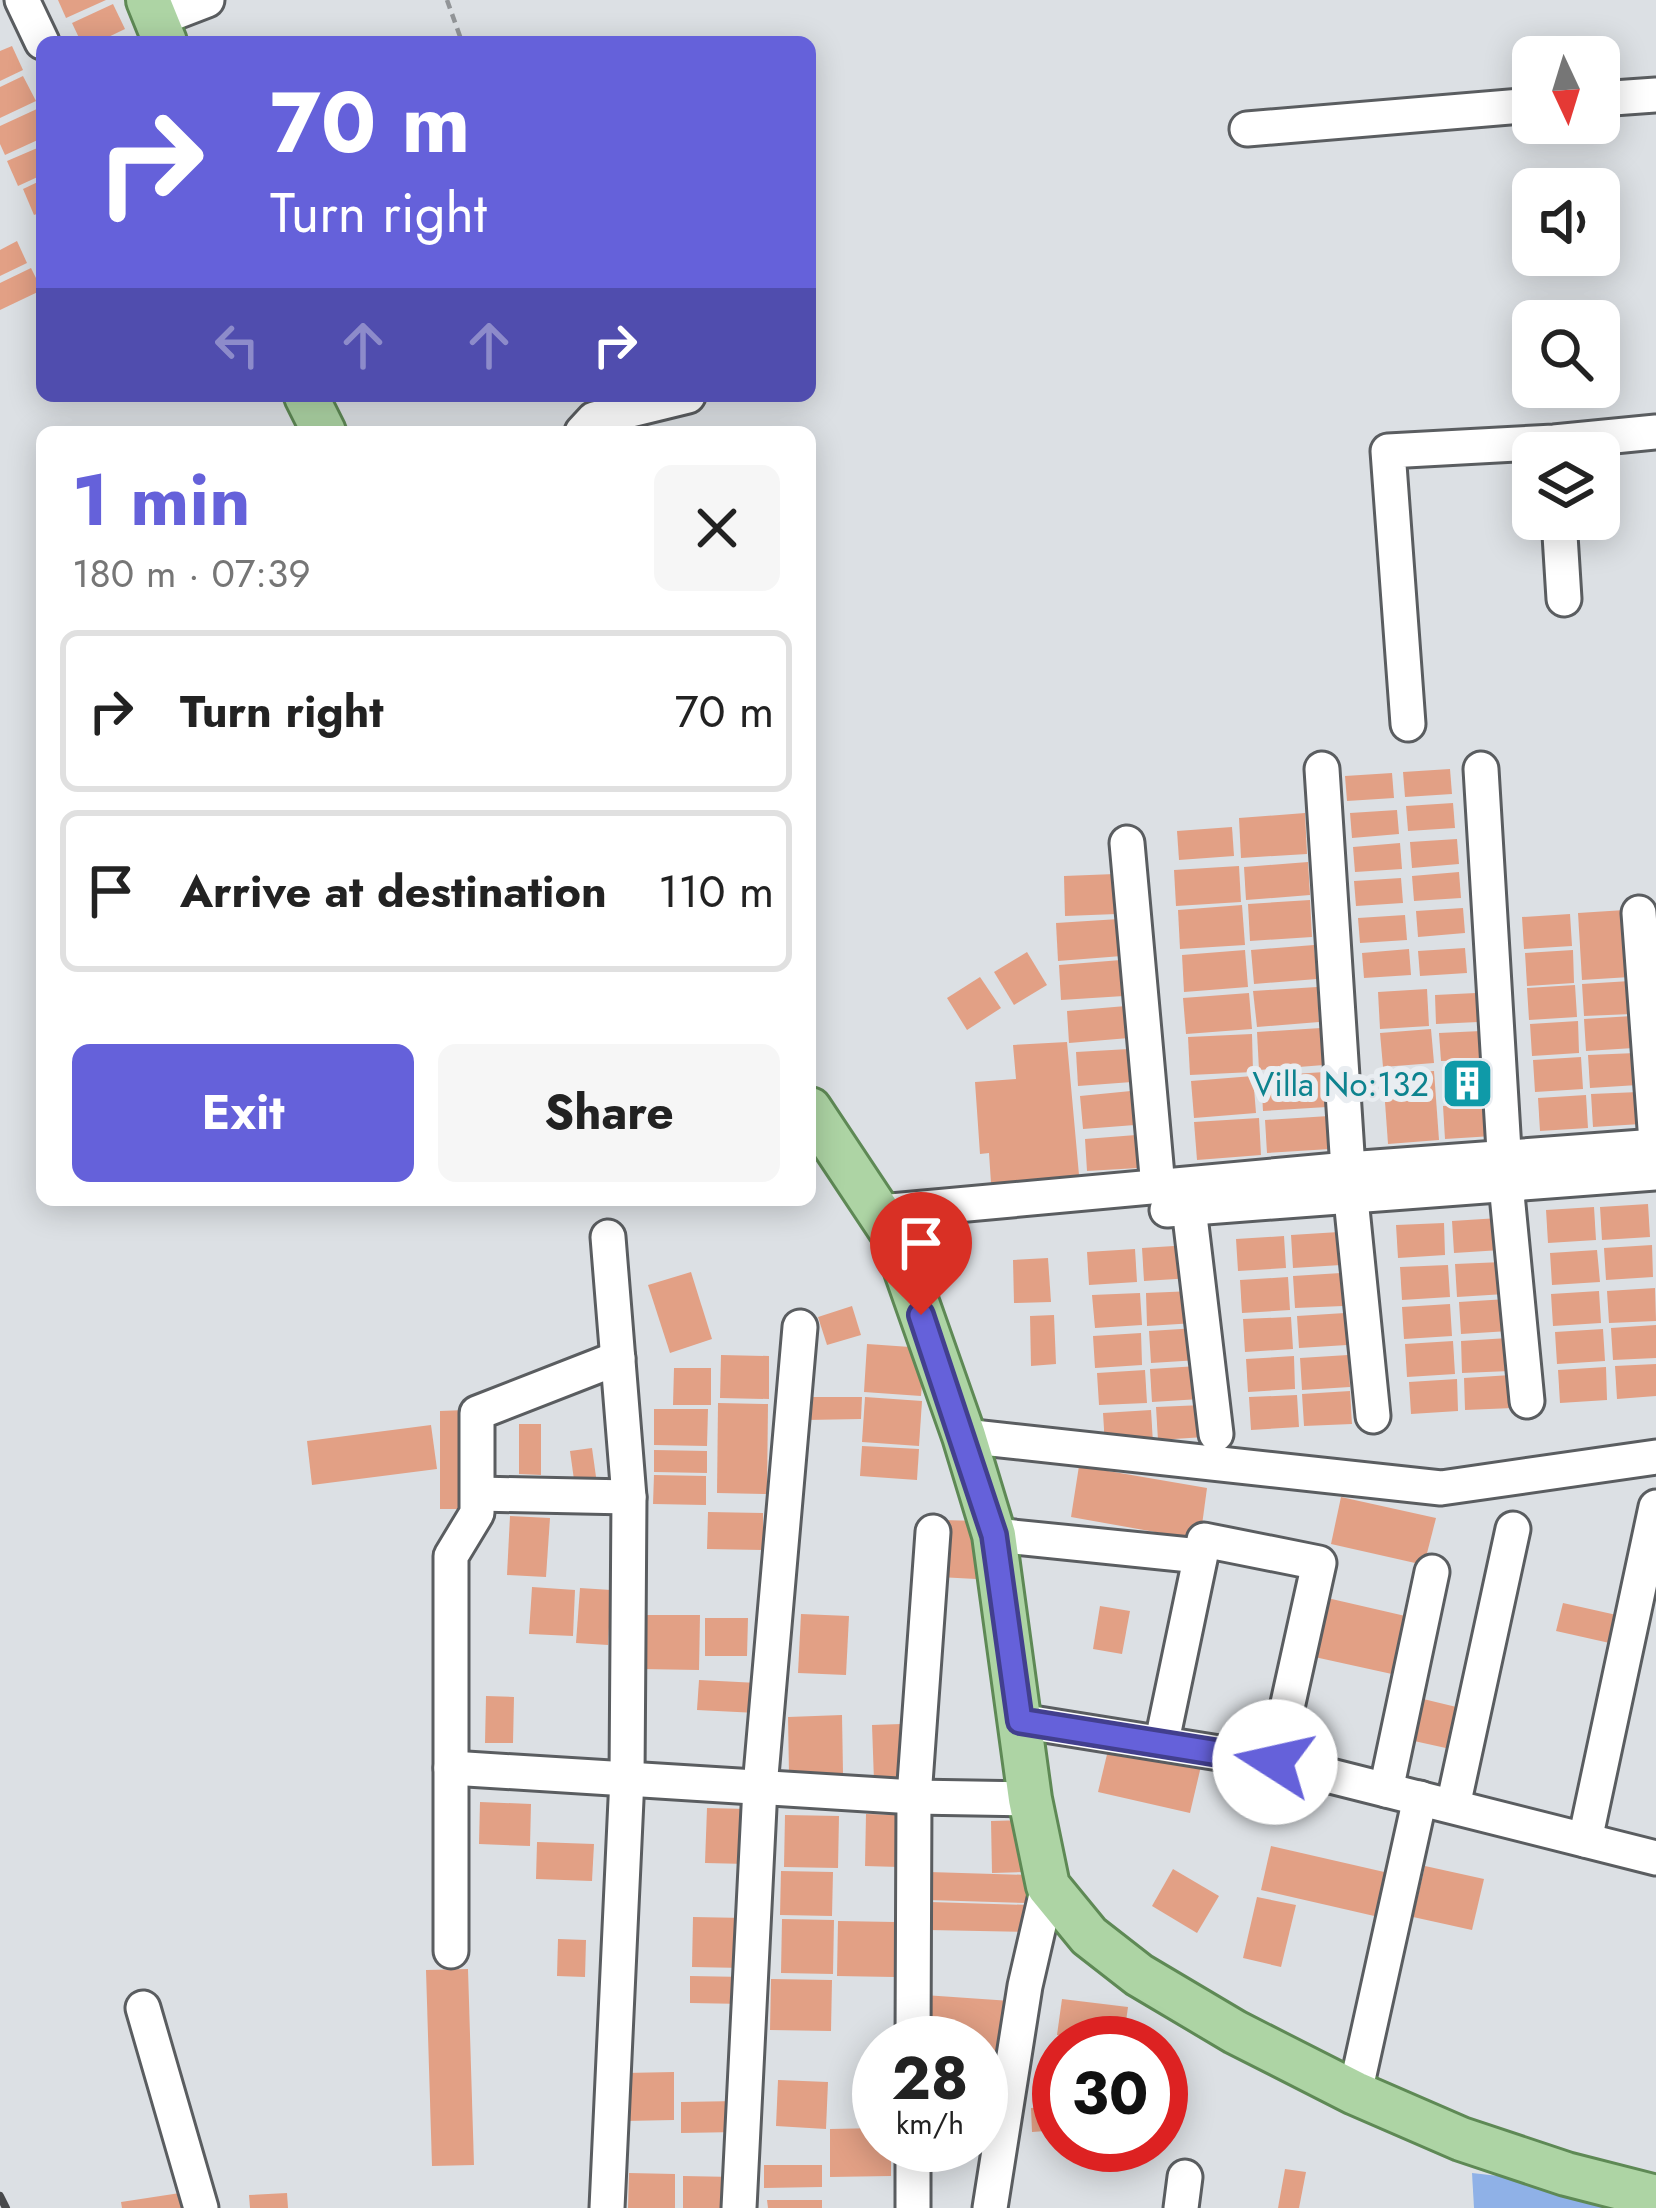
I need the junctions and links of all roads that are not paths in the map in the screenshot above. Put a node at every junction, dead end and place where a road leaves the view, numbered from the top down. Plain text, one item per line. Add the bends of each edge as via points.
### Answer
1 (22, 0) edge
2 (207, 0) edge
3 (156, 21) edge
4 (39, 36) edge
5 (1656, 95) edge
6 (1620, 98) edge
7 (1512, 107) edge
8 (1247, 129) dead end
9 (664, 402) edge
10 (588, 426) edge
11 (1656, 432) edge
12 (1620, 438) edge
13 (1512, 449) edge
14 (1560, 540) edge
15 (1564, 598) dead end
16 (1408, 724) dead end
17 (1322, 769) dead end
18 (1481, 769) dead end
19 (1127, 843) dead end
20 (1639, 913) dead end
21 (816, 1118) edge
22 (1656, 1144) edge
23 (1505, 1170) junction
24 (1656, 1173) edge
25 (1349, 1182) junction
26 (1158, 1187) junction
27 (1189, 1208) junction
28 (887, 1223) junction
29 (608, 1237) dead end
30 (800, 1327) dead end
31 (618, 1358) junction
32 (1527, 1400) dead end
33 (1373, 1416) dead end
34 (1216, 1434) dead end
35 (964, 1436) junction
36 (1656, 1457) edge
37 (478, 1494) junction
38 (629, 1497) junction
39 (1656, 1507) edge
40 (1514, 1529) dead end
41 (934, 1532) dead end
42 (994, 1535) junction
43 (1200, 1556) junction
44 (1432, 1572) dead end
45 (1020, 1721) junction
46 (1162, 1741) junction
47 (1275, 1762) junction
48 (451, 1768) junction
49 (628, 1778) junction
50 (760, 1787) junction
51 (1386, 1790) junction
52 (914, 1797) junction
53 (1030, 1798) junction
54 (1436, 1803) junction
55 (1585, 1840) junction
56 (1656, 1858) edge
57 (1048, 1886) junction
58 (451, 1951) dead end
59 (143, 2008) dead end
60 (914, 2016) edge
61 (1355, 2093) junction
62 (913, 2172) edge
63 (1656, 2197) edge
64 (202, 2208) edge
65 (607, 2208) edge
66 (739, 2208) edge
67 (913, 2208) edge
68 (990, 2208) edge

1 - 4 street
2 - 3 street
5 - 6 street
7 - 8 street
9 - 10 street
11 - 12 street
13 - 16 street via 1388,451
14 - 15 street
17 - 25 street
18 - 23 street
19 - 26 street
20 - 22 street
21 - 28 main road
22 - 23 street
23 - 24 street
23 - 25 street
23 - 32 street
25 - 26 street
25 - 27 street
25 - 33 street
26 - 28 street
27 - 28 street
27 - 34 street
28 - 35 main road
29 - 31 street
30 - 50 street
31 - 37 street via 476,1413
31 - 38 street
35 - 36 street via 1441,1488
35 - 42 main road
37 - 38 street
37 - 48 street via 477,1513 452,1556
38 - 49 street
39 - 55 street
40 - 54 street
41 - 52 street
42 - 43 street
42 - 45 main road
43 - 46 street
43 - 47 street via 1204,1540 1319,1563
44 - 51 street
45 - 46 street
45 - 53 main road
46 - 47 street
47 - 51 street
48 - 49 street
48 - 58 street
49 - 50 street
49 - 65 street
50 - 52 street
50 - 66 street
51 - 54 street
52 - 53 street
52 - 60 street
53 - 57 main road
54 - 55 street
54 - 61 street
55 - 56 street
57 - 61 main road via 1089,1936 1138,1975
57 - 68 street
59 - 64 street
61 - 63 main road via 1482,2146
62 - 67 street

